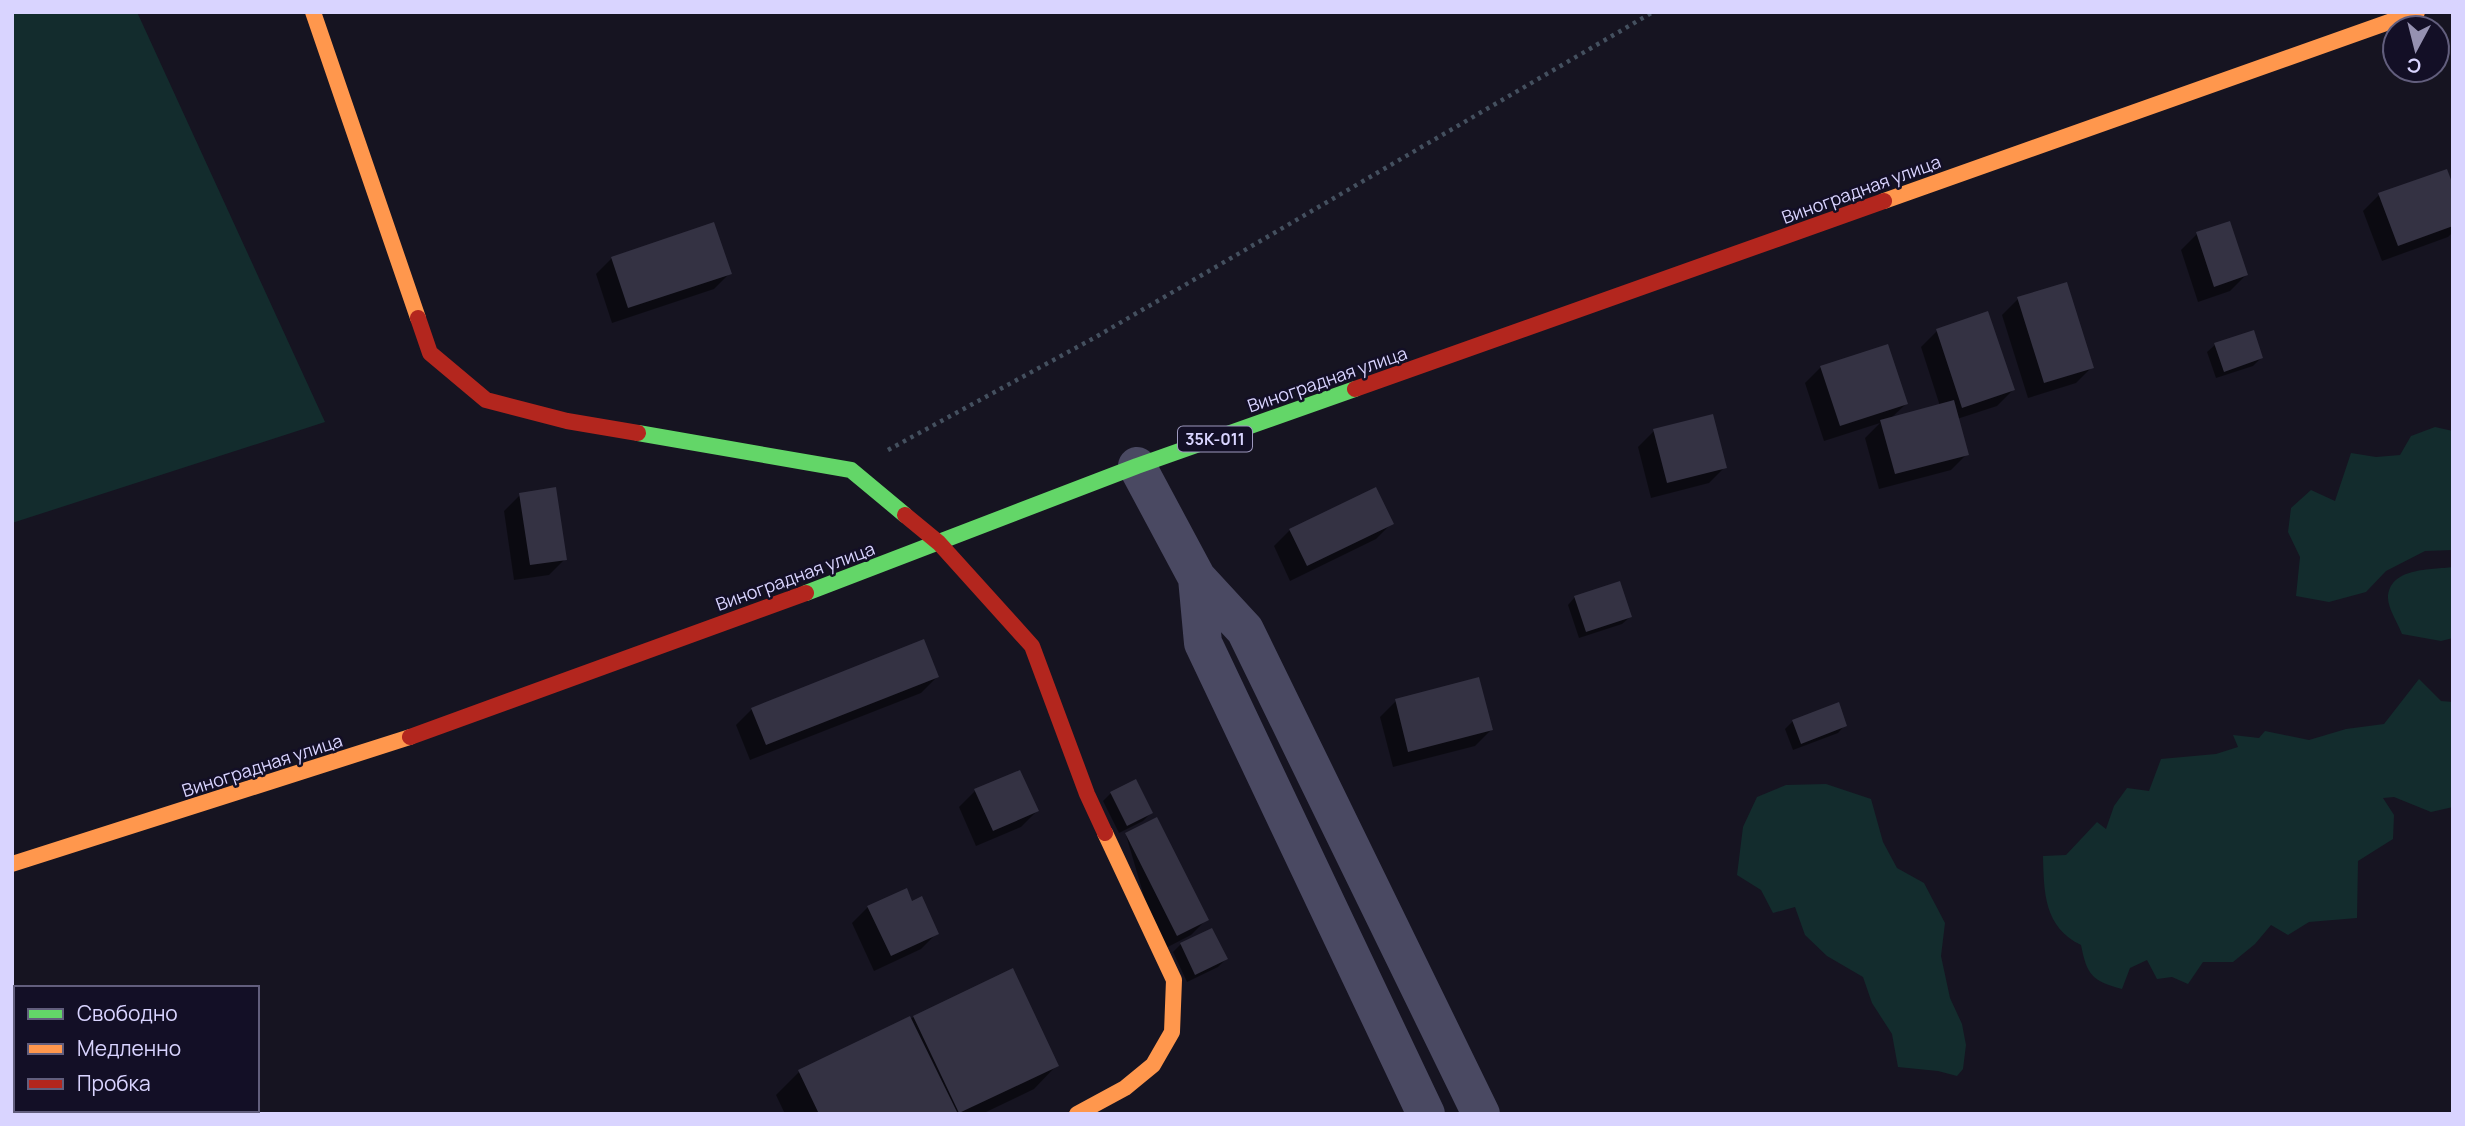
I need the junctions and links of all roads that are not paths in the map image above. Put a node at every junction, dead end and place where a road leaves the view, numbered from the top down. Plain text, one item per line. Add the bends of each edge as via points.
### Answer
1 (313, 12) edge
2 (2417, 12) edge
3 (1137, 466) junction
4 (939, 543) junction
5 (1196, 578) junction
6 (12, 864) edge
7 (1077, 1114) edge
8 (1426, 1114) edge
9 (1481, 1114) edge

1 - 4 main road via 430,353 486,400 567,421 851,470
2 - 3 main road, Виноградная улица / 35К-011
3 - 4 main road, Виноградная улица / 35К-011
3 - 5 street
4 - 6 main road, Виноградная улица / 35К-011 via 464,720
4 - 7 main road via 1032,646 1087,794 1174,980 1172,1032 1153,1065 1125,1088
5 - 8 street via 1203,643
5 - 9 street via 1245,630

